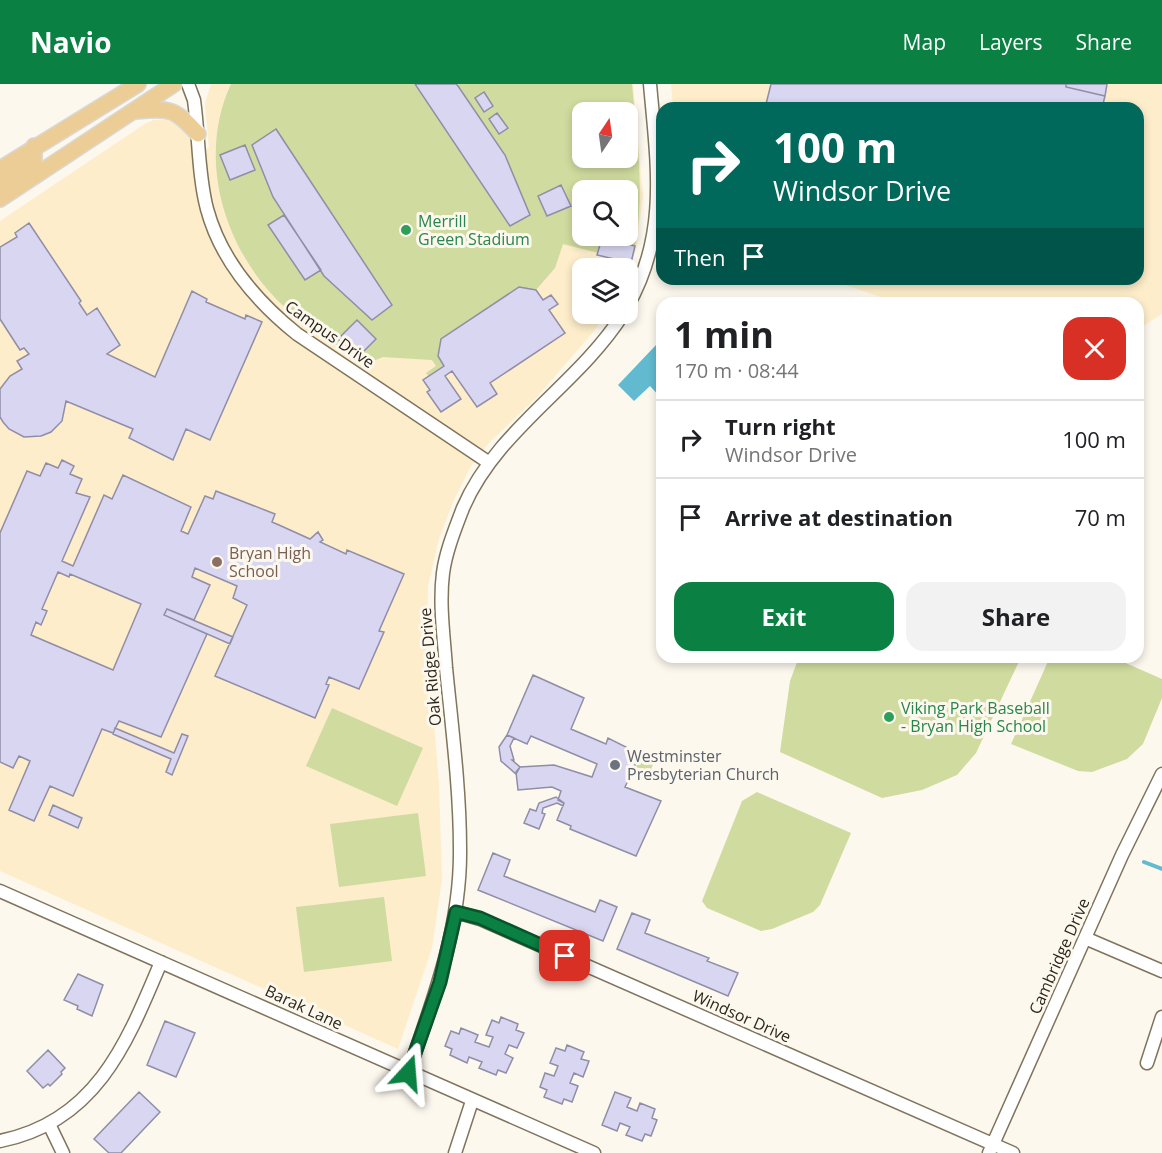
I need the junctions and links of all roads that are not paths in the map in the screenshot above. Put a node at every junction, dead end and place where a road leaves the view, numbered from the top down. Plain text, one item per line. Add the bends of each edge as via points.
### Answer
1 (138, 84) edge
2 (174, 84) edge
3 (188, 84) edge
4 (650, 84) edge
5 (132, 112) junction
6 (198, 134) junction
7 (34, 146) junction
8 (656, 153) edge
9 (0, 170) edge
10 (0, 185) edge
11 (0, 199) edge
12 (656, 219) edge
13 (638, 283) edge
14 (615, 324) edge
15 (488, 462) junction
16 (1162, 774) edge
17 (0, 891) edge
18 (456, 912) junction
19 (1085, 938) junction
20 (161, 962) junction
21 (1162, 971) edge
22 (1162, 1017) edge
23 (1147, 1063) dead end
24 (408, 1073) junction
25 (472, 1101) junction
26 (49, 1124) junction
27 (0, 1141) edge
28 (991, 1149) edge
29 (63, 1153) edge
30 (455, 1153) edge
31 (594, 1153) edge
32 (1013, 1153) edge

1 - 7 main road
2 - 5 main road
3 - 6 street, Campus Drive
4 - 8 street
5 - 6 main road via 173,111
5 - 11 main road
6 - 15 street, Campus Drive via 205,198 216,236 255,296 315,347
7 - 9 main road
7 - 10 main road via 34,160
12 - 13 street
14 - 15 street, Oak Ridge Drive via 592,354
15 - 18 street, Oak Ridge Drive via 464,507 442,575 460,847
16 - 19 street, Cambridge Drive
17 - 20 street, Barak Lane
18 - 24 street, Oak Ridge Drive via 440,982
18 - 28 street, Windsor Drive via 480,918
19 - 21 street
19 - 28 street, Cambridge Drive
20 - 24 street, Barak Lane
20 - 26 street via 114,1063 94,1089
22 - 23 street
24 - 25 street, Barak Lane
25 - 30 street
25 - 31 street, Barak Lane
26 - 27 street via 22,1137
26 - 29 street
28 - 32 street, Windsor Drive

